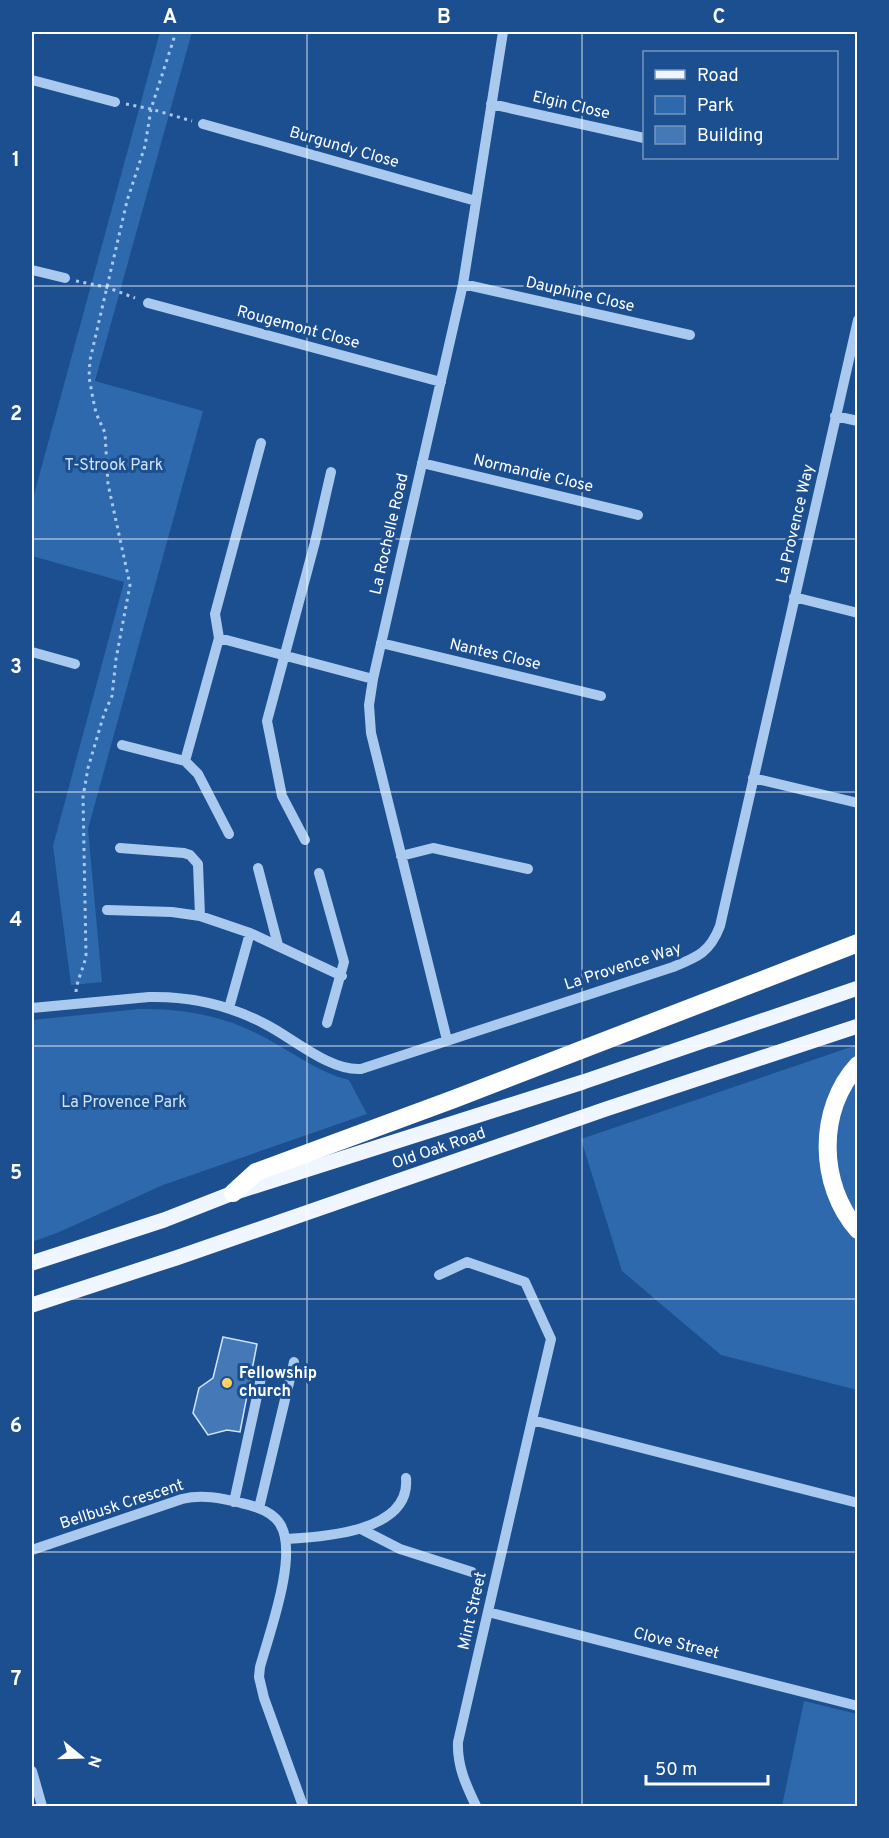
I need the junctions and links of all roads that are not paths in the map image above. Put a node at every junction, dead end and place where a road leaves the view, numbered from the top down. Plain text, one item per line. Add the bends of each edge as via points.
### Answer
1 (503, 32) edge
2 (32, 80) edge
3 (115, 102) road end
4 (491, 104) junction
5 (203, 124) road end
6 (643, 138) edge
7 (476, 201) junction
8 (32, 270) edge
9 (65, 278) road end
10 (463, 284) junction
11 (148, 303) road end
12 (858, 320) edge
13 (690, 335) dead end
14 (441, 382) junction
15 (835, 416) junction
16 (858, 421) edge
17 (261, 443) dead end
18 (422, 464) junction
19 (332, 472) dead end
20 (638, 514) dead end
21 (794, 597) junction
22 (858, 613) edge
23 (219, 638) junction
24 (381, 643) junction
25 (32, 652) edge
26 (285, 656) junction
27 (75, 664) dead end
28 (373, 679) junction
29 (601, 696) dead end
30 (122, 745) dead end
31 (184, 761) junction
32 (753, 778) junction
33 (858, 803) edge
34 (229, 834) dead end
35 (305, 840) dead end
36 (120, 848) dead end
37 (401, 856) junction
38 (258, 868) dead end
39 (528, 869) dead end
40 (319, 873) dead end
41 (107, 910) dead end
42 (200, 916) junction
43 (250, 933) junction
44 (858, 943) edge
45 (278, 945) junction
46 (342, 976) junction
47 (858, 988) edge
48 (32, 1008) edge
49 (229, 1008) junction
50 (327, 1023) dead end
51 (858, 1026) edge
52 (447, 1040) junction
53 (858, 1065) edge
54 (233, 1193) junction
55 (858, 1230) edge
56 (32, 1263) edge
57 (439, 1275) dead end
58 (32, 1305) edge
59 (294, 1362) dead end
60 (261, 1378) dead end
61 (532, 1420) junction
62 (406, 1478) dead end
63 (234, 1502) junction
64 (858, 1503) edge
65 (259, 1508) junction
66 (361, 1529) junction
67 (286, 1539) junction
68 (32, 1550) edge
69 (472, 1572) dead end
70 (488, 1612) junction
71 (858, 1706) edge
72 (32, 1771) edge
73 (42, 1806) edge
74 (303, 1806) edge
75 (476, 1806) edge

1 - 4 street, La Rochelle Road
2 - 3 street
4 - 6 street, Elgin Close
4 - 7 street, La Rochelle Road
5 - 7 street, Burgundy Close
7 - 10 street, La Rochelle Road
8 - 9 street
10 - 13 street, Dauphine Close
10 - 14 street, La Rochelle Road
11 - 14 street, Rougemont Close
12 - 15 street, La Provence Way
14 - 18 street, La Rochelle Road
15 - 16 street
15 - 21 street, La Provence Way
17 - 23 street via 215,614
18 - 20 street, Normandie Close
18 - 24 street, La Rochelle Road
19 - 26 street
21 - 22 street
21 - 32 street, La Provence Way
23 - 26 street
23 - 31 street
24 - 28 street, La Rochelle Road
24 - 29 street, Nantes Close
25 - 27 street
26 - 28 street
26 - 35 street via 267,726 282,796
28 - 37 street, La Rochelle Road via 369,705 371,733
30 - 31 street
31 - 34 street via 198,774
32 - 33 street
32 - 52 street, La Provence Way via 720,926 704,952 673,967
36 - 42 street via 190,855 199,870
37 - 39 street via 434,848
37 - 52 street, La Rochelle Road
38 - 45 street
40 - 46 street via 344,957
41 - 42 street
42 - 43 street
43 - 45 street
43 - 49 street
44 - 54 highway via 256,1172
45 - 46 street
46 - 50 street
47 - 54 main road, Old Oak Road via 583,1082
48 - 49 street, La Provence Way via 166,997
49 - 52 street, La Provence Way via 265,1023 346,1068 360,1069
51 - 58 main road, Old Oak Road
53 - 55 highway via 834,1104 828,1151 839,1199
54 - 56 main road, Old Oak Road
57 - 61 street, Mint Street via 467,1262 525,1282 551,1339
59 - 65 street
60 - 63 street
61 - 64 street
61 - 70 street, Mint Street
62 - 66 street via 403,1497 395,1509
63 - 65 street, Bellbusk Crescent
63 - 68 street, Bellbusk Crescent via 188,1497
65 - 67 street, Bellbusk Crescent via 276,1518
66 - 67 street via 334,1536
66 - 69 street via 400,1549
67 - 74 street via 286,1565 259,1677
70 - 71 street, Clove Street
70 - 75 street, Mint Street via 458,1752 461,1773
72 - 73 street

